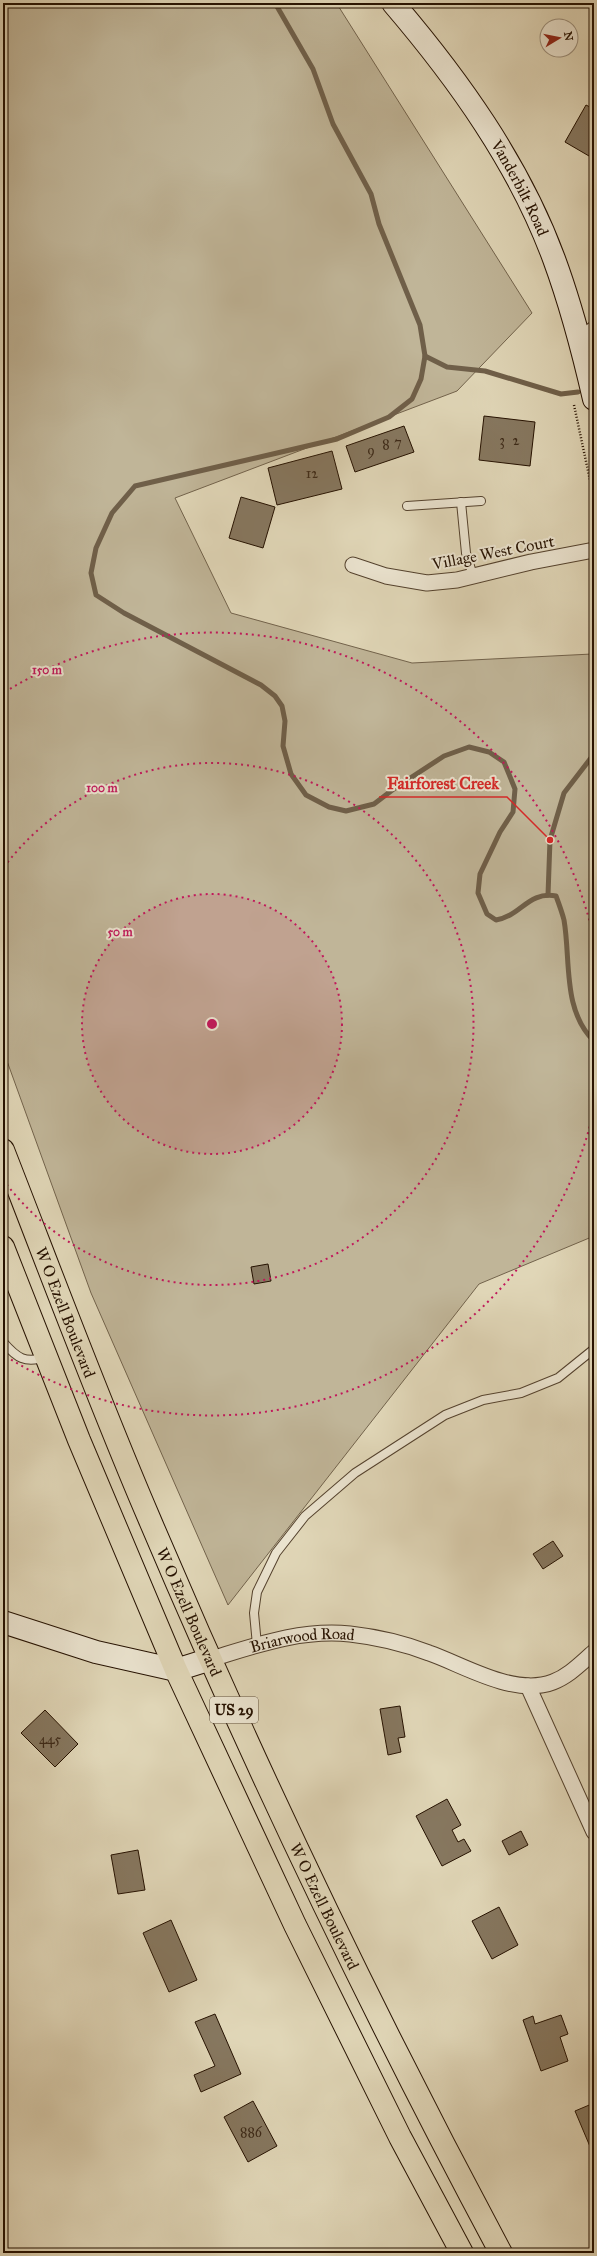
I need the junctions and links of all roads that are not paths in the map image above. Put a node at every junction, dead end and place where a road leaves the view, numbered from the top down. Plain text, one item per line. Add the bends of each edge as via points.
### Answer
1 (393, 3) edge
2 (587, 334) edge
3 (594, 399) edge
4 (481, 501) dead end
5 (461, 502) junction
6 (407, 506) dead end
7 (594, 550) edge
8 (353, 565) dead end
9 (474, 576) junction
10 (3, 1150) edge
11 (3, 1247) edge
12 (3, 1342) edge
13 (80, 1349) junction
14 (594, 1349) edge
15 (49, 1362) junction
16 (3, 1622) edge
17 (256, 1645) junction
18 (594, 1652) edge
19 (211, 1659) junction
20 (176, 1670) junction
21 (528, 1686) junction
22 (594, 1832) edge
23 (462, 2253) edge
24 (501, 2253) edge

1 - 2 street, Vanderbilt Road via 442,63 478,113 520,184
2 - 3 street, Vanderbilt Road via 588,374
4 - 5 lane
5 - 6 lane
5 - 9 lane via 466,553
7 - 9 street, Village West Court
8 - 9 street, Village West Court via 412,582 442,582
10 - 13 main road, W O Ezell Boulevard / US 29
11 - 15 main road, US 29
12 - 15 lane via 25,1361
13 - 15 main road
13 - 19 main road, W O Ezell Boulevard / US 29 via 149,1518
14 - 17 lane via 558,1378 521,1393 483,1400 445,1415 355,1473 305,1516 276,1553 257,1592 254,1614
15 - 20 main road, US 29
16 - 20 street via 96,1652
17 - 19 street, Briarwood Road
17 - 21 street, Briarwood Road via 297,1635 323,1633 377,1638 431,1653 474,1672
18 - 21 street, Briarwood Road via 563,1678 552,1683
19 - 20 street, Briarwood Road
19 - 24 main road, W O Ezell Boulevard / US 29 via 326,1910 435,2130
20 - 23 main road, US 29 via 294,1925 400,2137
21 - 22 street

